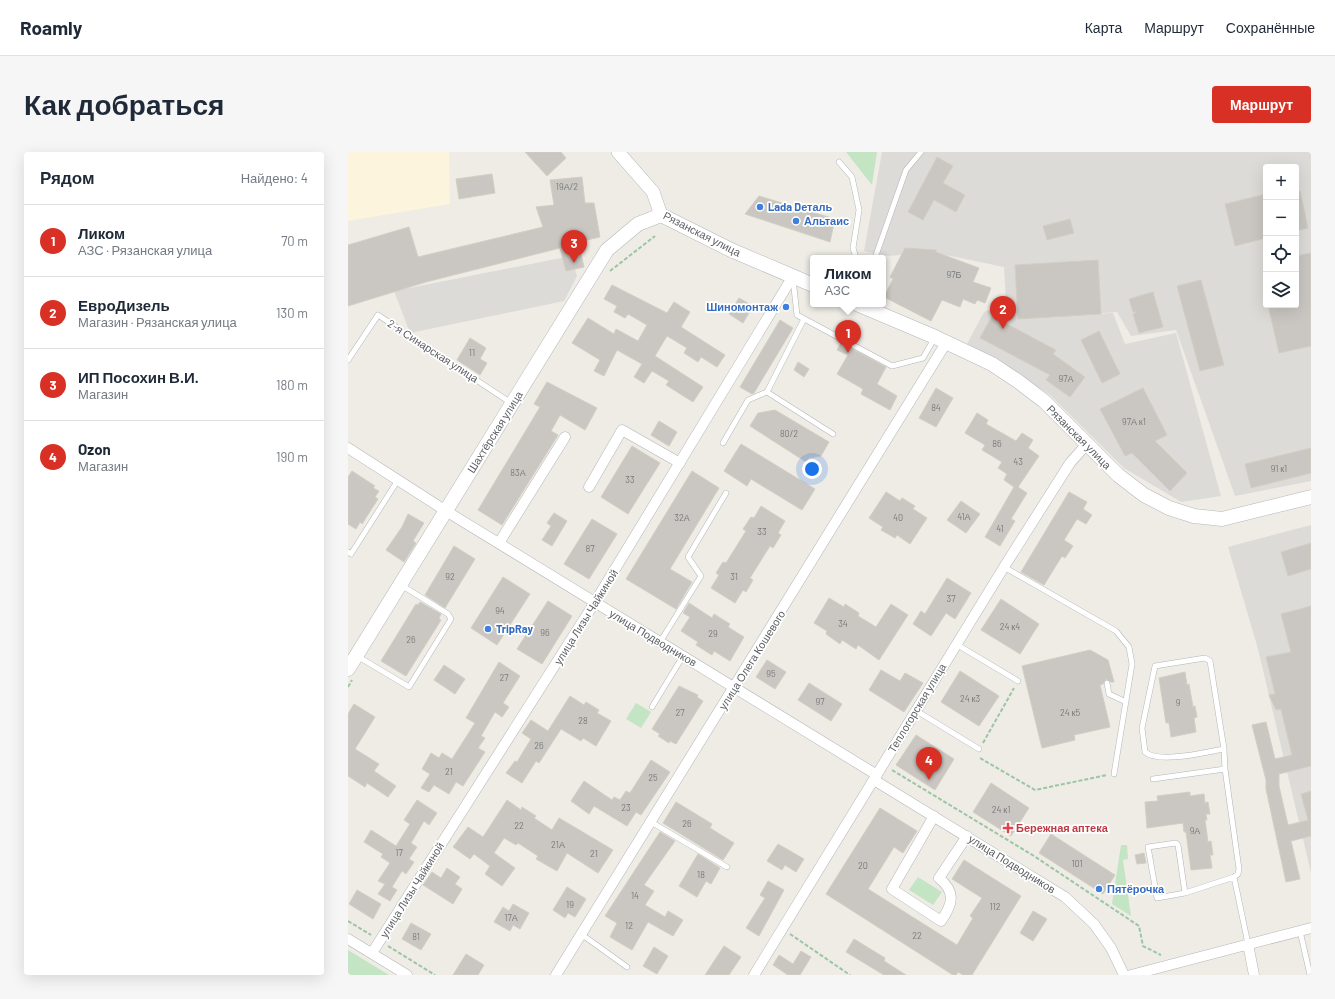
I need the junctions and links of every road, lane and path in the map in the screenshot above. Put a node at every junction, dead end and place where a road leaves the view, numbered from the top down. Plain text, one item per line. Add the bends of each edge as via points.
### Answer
1 (618, 152) edge
2 (921, 152) edge
3 (839, 162) dead end
4 (661, 215) junction
5 (855, 255) edge
6 (876, 255) edge
7 (793, 276) junction
8 (810, 283) edge
9 (864, 307) edge
10 (804, 318) junction
11 (941, 340) junction
12 (348, 360) edge
13 (767, 392) junction
14 (512, 404) junction
15 (834, 434) dead end
16 (565, 437) dead end
17 (723, 443) dead end
18 (1086, 445) junction
19 (348, 448) edge
20 (680, 463) junction
21 (398, 480) junction
22 (589, 487) dead end
23 (726, 493) dead end
24 (1311, 497) edge
25 (446, 511) junction
26 (499, 543) junction
27 (348, 552) edge
28 (1004, 567) junction
29 (400, 584) junction
30 (595, 602) junction
31 (660, 642) junction
32 (956, 644) junction
33 (356, 655) junction
34 (683, 656) junction
35 (348, 669) edge
36 (1018, 681) joint
37 (1107, 684) dead end
38 (735, 688) junction
39 (1126, 702) junction
40 (652, 707) dead end
41 (916, 710) junction
42 (979, 749) junction
43 (1224, 749) junction
44 (884, 765) junction
45 (1225, 769) junction
46 (1114, 774) joint
47 (876, 778) junction
48 (1153, 779) dead end
49 (934, 816) junction
50 (651, 822) junction
51 (966, 836) junction
52 (727, 867) dead end
53 (1234, 878) junction
54 (1186, 893) junction
55 (348, 921) edge
56 (1311, 928) edge
57 (782, 929) junction
58 (1300, 931) junction
59 (581, 934) junction
60 (348, 939) edge
61 (380, 941) junction
62 (1248, 944) junction
63 (372, 954) junction
64 (1161, 955) dead end
65 (627, 967) dead end
66 (407, 975) edge
67 (435, 975) edge
68 (556, 975) edge
69 (754, 975) edge
70 (850, 975) edge
71 (1124, 975) edge
72 (1131, 975) edge
73 (1254, 975) edge
74 (1310, 975) edge

1 - 4 street, Рязанская улица via 653,192
2 - 6 lane via 906,170
3 - 5 lane via 852,177 859,210 853,248
4 - 7 main road, Рязанская улица
4 - 14 main road, Шахтёрская улица via 638,224 607,250
7 - 8 main road, Рязанская улица
7 - 10 lane via 797,314
7 - 20 street, улица Лизы Чайкиной
9 - 11 main road, Рязанская улица
10 - 11 lane via 892,366 923,358
10 - 13 lane
11 - 18 main road, Рязанская улица via 992,364 1019,382 1044,401
11 - 38 street, улица Олега Кошевого
12 - 14 lane, 2-я Синарская улица via 378,315
13 - 15 lane
13 - 17 lane via 748,400
14 - 25 main road, Шахтёрская улица
16 - 26 street
18 - 24 main road, Рязанская улица via 1144,495 1169,508 1194,516 1222,518
18 - 28 street, Теплогорская улица via 1070,463
19 - 21 street, улица Подводников
20 - 22 street via 622,430
20 - 30 street, улица Лизы Чайкиной
21 - 25 street, улица Подводников
21 - 27 lane via 350,554
23 - 31 lane via 688,557 701,576
25 - 26 street, улица Подводников
25 - 29 main road, Шахтёрская улица
26 - 30 street, улица Подводников
28 - 32 street, Теплогорская улица
28 - 39 lane via 1116,631 1124,639 1132,655
29 - 33 main road, Шахтёрская улица
29 - 33 lane via 448,614 451,619 409,687
30 - 31 street, улица Подводников
30 - 61 street, улица Лизы Чайкиной
31 - 34 street, улица Подводников
32 - 36 lane
32 - 41 street, Теплогорская улица
33 - 35 main road, Шахтёрская улица
34 - 38 street, улица Подводников
34 - 40 lane
36 - 42 path
37 - 39 lane via 1109,694
38 - 47 street, улица Подводников
38 - 50 street, улица Олега Кошевого
39 - 46 lane
41 - 42 lane
41 - 44 street, Теплогорская улица
42 - 46 path via 976,755 1035,790
43 - 43 lane via 1208,658 1155,666 1142,728 1145,752 1162,758
43 - 45 lane
44 - 47 street, Теплогорская улица
44 - 64 path via 1034,856 1139,926 1144,946
45 - 48 lane
45 - 53 lane via 1239,869
47 - 49 street, улица Подводников
47 - 57 street, Теплогорская улица
49 - 51 street, улица Подводников
49 - 51 street via 892,889 941,921 949,910 952,898 947,886 939,878
50 - 52 lane
50 - 59 street, улица Олега Кошевого
51 - 71 street, улица Подводников via 1065,897 1094,924 1111,948
53 - 54 lane
53 - 62 lane
54 - 54 lane via 1178,845 1176,843 1148,847 1157,898
55 - 61 path
56 - 58 street
57 - 69 street, Теплогорская улица
57 - 70 path
58 - 62 street
58 - 74 lane
59 - 65 lane
59 - 68 street, улица Олега Кошевого
60 - 63 street
61 - 63 street, улица Лизы Чайкиной
61 - 67 path
62 - 72 street
62 - 73 street
63 - 66 street

